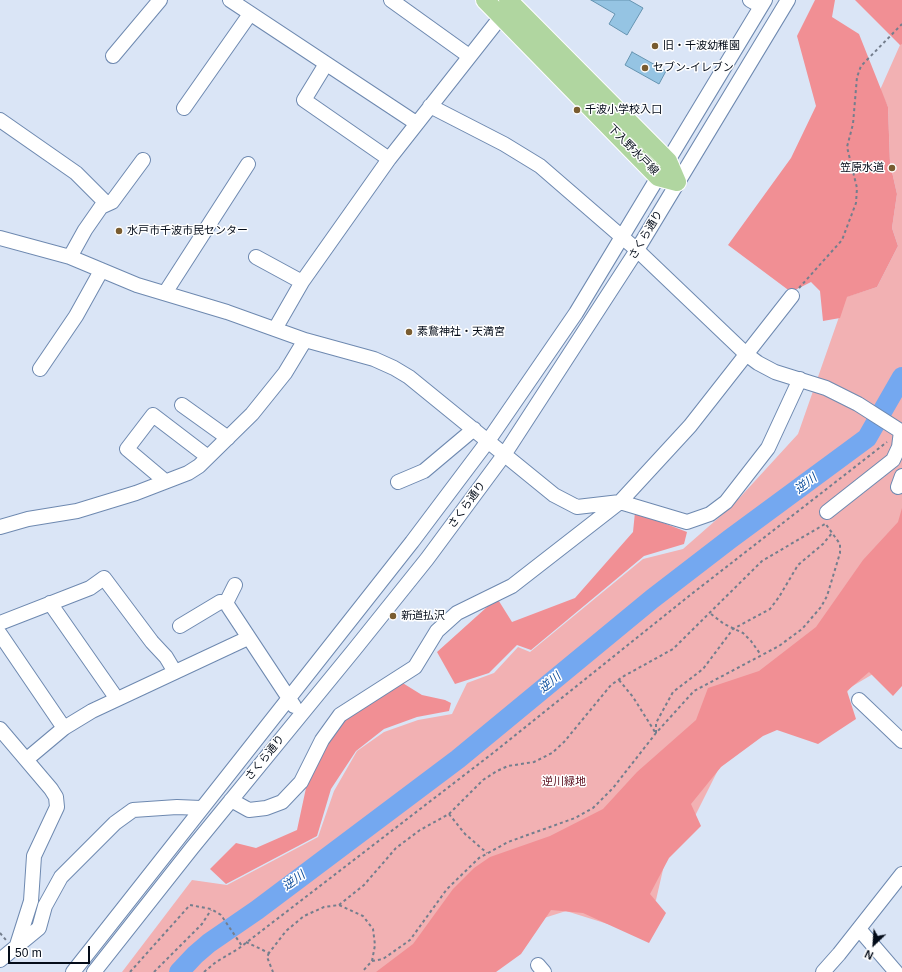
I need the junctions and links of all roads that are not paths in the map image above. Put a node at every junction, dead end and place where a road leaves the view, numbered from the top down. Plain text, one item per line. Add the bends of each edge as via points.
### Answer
1 (160, 0) edge
2 (230, 0) edge
3 (391, 0) edge
4 (485, 0) edge
5 (788, 0) edge
6 (759, 2) edge
7 (509, 5) edge
8 (250, 14) junction
9 (112, 56) dead end
10 (469, 56) junction
11 (326, 64) junction
12 (430, 106) junction
13 (184, 108) dead end
14 (0, 120) edge
15 (416, 123) junction
16 (389, 159) junction
17 (143, 160) dead end
18 (668, 161) junction
19 (248, 164) dead end
20 (658, 177) junction
21 (678, 182) junction
22 (107, 204) junction
23 (0, 238) edge
24 (623, 239) junction
25 (637, 250) junction
26 (70, 257) junction
27 (256, 257) dead end
28 (101, 271) junction
29 (302, 282) junction
30 (165, 293) junction
31 (792, 296) road end
32 (275, 329) junction
33 (305, 340) junction
34 (746, 354) junction
35 (40, 369) dead end
36 (800, 379) junction
37 (182, 405) dead end
38 (474, 429) junction
39 (898, 429) edge
40 (228, 438) junction
41 (488, 441) junction
42 (504, 455) junction
43 (208, 457) junction
44 (165, 481) junction
45 (398, 482) dead end
46 (620, 502) junction
47 (826, 518) road end
48 (0, 527) edge
49 (234, 585) dead end
50 (50, 603) junction
51 (226, 603) junction
52 (0, 623) edge
53 (180, 626) dead end
54 (0, 634) edge
55 (248, 638) junction
56 (175, 672) junction
57 (117, 699) junction
58 (288, 699) junction
59 (859, 700) dead end
60 (300, 714) junction
61 (64, 728) junction
62 (0, 729) edge
63 (902, 741) edge
64 (27, 759) junction
65 (231, 800) junction
66 (201, 808) junction
67 (902, 874) edge
68 (859, 929) junction
69 (17, 945) junction
70 (0, 960) edge
71 (73, 972) edge
72 (94, 972) edge
73 (823, 972) edge
74 (896, 972) edge

1 - 9 street
2 - 8 street
3 - 10 street
4 - 7 main road, 下入野水戸線
5 - 21 street, さくら通り
6 - 18 street, さくら通り
7 - 10 street
7 - 18 main road, 下入野水戸線
7 - 20 main road, 下入野水戸線
8 - 11 street
8 - 13 street
10 - 12 street
11 - 15 street
11 - 16 street via 304,100
12 - 15 street
12 - 24 street via 504,144 540,166
14 - 22 street via 76,173
15 - 16 street
16 - 29 street
17 - 22 street via 112,202
18 - 20 street, さくら通り
18 - 21 main road, 下入野水戸線
19 - 30 street
20 - 21 main road, 下入野水戸線
20 - 24 street, さくら通り
21 - 25 street, さくら通り
22 - 26 street via 101,207
23 - 26 street
24 - 25 street
24 - 41 street, さくら通り via 576,313
25 - 34 street
25 - 42 street, さくら通り
26 - 28 street
27 - 29 street
28 - 30 street
28 - 35 street via 76,316
29 - 32 street
30 - 32 street
31 - 34 street
32 - 33 street
33 - 38 street via 374,359 394,368
33 - 40 street via 285,373 252,414
34 - 36 street via 775,372
34 - 46 street via 690,426
36 - 39 street via 826,388
36 - 46 street via 768,448 726,502 710,514 688,522
37 - 40 street
38 - 41 street
38 - 45 street via 424,471
39 - 47 street via 899,447 893,460
40 - 43 street
41 - 42 street
41 - 58 street, さくら通り
42 - 46 street via 554,495 577,507
42 - 60 street, さくら通り via 427,559
43 - 44 street via 188,473
43 - 44 street via 153,415 127,449
44 - 48 street via 136,493 77,511 28,519
46 - 65 street via 512,586 457,613 437,631 415,668 340,716 322,740 301,782 282,802 266,808 249,810
49 - 51 street
50 - 52 street
50 - 56 street via 90,588 104,578
50 - 57 street
51 - 53 street via 220,602
51 - 55 street
54 - 61 street
55 - 56 street
55 - 58 street
56 - 57 street
57 - 61 street
58 - 60 street
58 - 66 street, さくら通り
59 - 63 street
60 - 65 street, さくら通り
61 - 64 street
62 - 64 street
64 - 69 street via 54,793 57,807 34,856 31,901
65 - 72 street, さくら通り
66 - 69 street via 133,810 115,823 61,877 45,906 39,928
66 - 71 street, さくら通り
67 - 68 street
68 - 73 street
68 - 74 street
69 - 70 street

